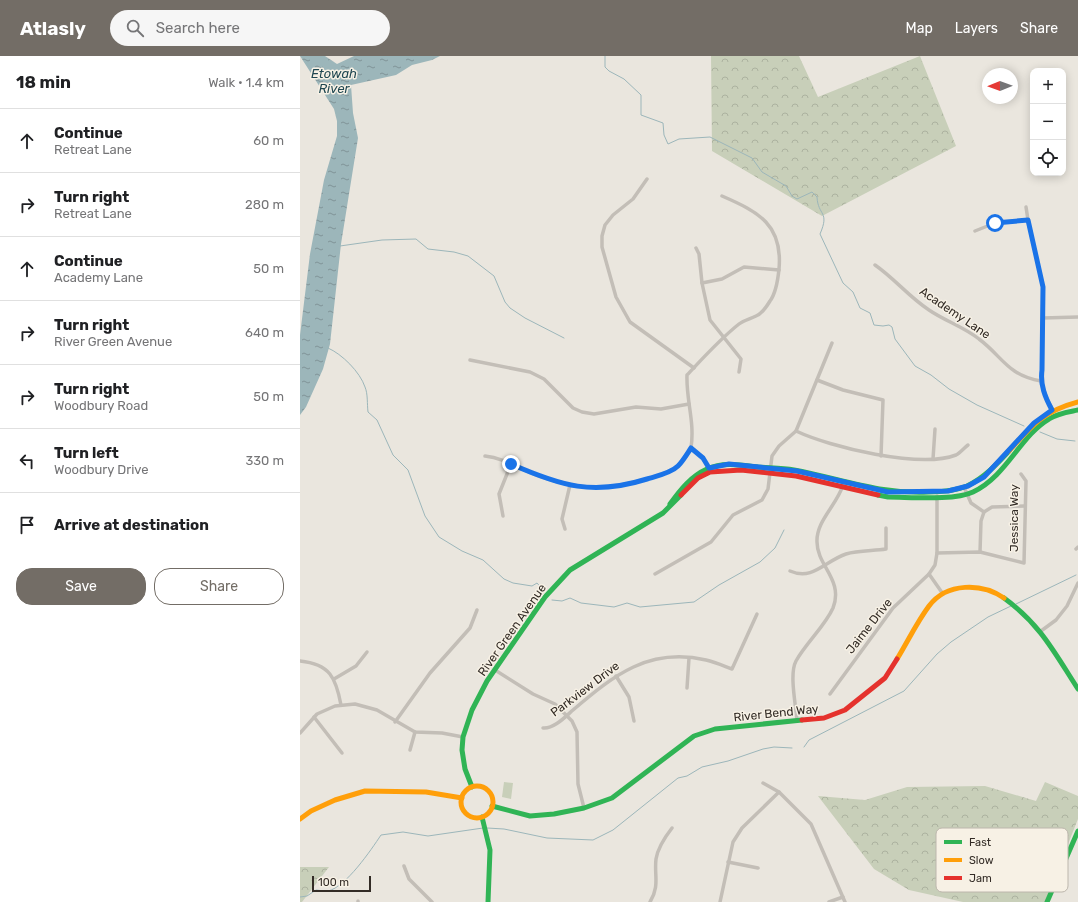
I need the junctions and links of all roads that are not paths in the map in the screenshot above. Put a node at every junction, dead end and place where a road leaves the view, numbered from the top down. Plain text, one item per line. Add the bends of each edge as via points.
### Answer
1 (647, 179) dead end
2 (722, 196) dead end
3 (1026, 207) dead end
4 (1028, 220) junction
5 (975, 231) dead end
6 (696, 248) dead end
7 (875, 265) dead end
8 (778, 270) junction
9 (702, 283) junction
10 (1078, 317) edge
11 (1044, 318) junction
12 (724, 336) junction
13 (832, 343) dead end
14 (470, 360) dead end
15 (694, 368) junction
16 (738, 372) dead end
17 (817, 380) junction
18 (1041, 381) junction
19 (1078, 402) edge
20 (689, 404) junction
21 (1052, 410) junction
22 (1078, 410) edge
23 (935, 429) dead end
24 (796, 431) junction
25 (968, 445) dead end
26 (691, 448) junction
27 (485, 456) dead end
28 (881, 456) junction
29 (933, 459) junction
30 (511, 464) junction
31 (710, 470) junction
32 (770, 470) junction
33 (1021, 474) dead end
34 (843, 484) junction
35 (570, 485) junction
36 (964, 487) junction
37 (966, 494) junction
38 (937, 496) junction
39 (1025, 506) junction
40 (984, 512) junction
41 (502, 516) dead end
42 (886, 528) dead end
43 (565, 529) dead end
44 (980, 552) junction
45 (937, 553) junction
46 (825, 565) junction
47 (790, 571) dead end
48 (655, 574) dead end
49 (929, 574) junction
50 (1078, 583) edge
51 (943, 594) junction
52 (1072, 595) junction
53 (1078, 597) edge
54 (477, 610) dead end
55 (757, 614) dead end
56 (1041, 631) junction
57 (367, 652) dead end
58 (688, 658) junction
59 (300, 661) edge
60 (495, 670) junction
61 (616, 676) junction
62 (334, 679) junction
63 (687, 688) dead end
64 (1078, 689) edge
65 (830, 694) dead end
66 (341, 705) junction
67 (568, 715) junction
68 (314, 717) junction
69 (634, 721) dead end
70 (797, 721) junction
71 (395, 722) junction
72 (543, 728) dead end
73 (415, 732) junction
74 (300, 733) edge
75 (463, 737) junction
76 (410, 750) dead end
77 (342, 753) dead end
78 (763, 783) dead end
79 (472, 787) junction
80 (779, 792) junction
81 (462, 798) junction
82 (492, 806) junction
83 (584, 808) junction
84 (482, 817) junction
85 (300, 819) edge
86 (672, 828) dead end
87 (1078, 831) edge
88 (1068, 855) edge
89 (728, 862) junction
90 (404, 866) dead end
91 (758, 868) dead end
92 (1052, 892) edge
93 (843, 897) junction
94 (432, 902) edge
95 (488, 902) edge
96 (650, 902) edge
97 (720, 902) edge
98 (829, 902) edge
99 (845, 902) edge
100 (1048, 902) edge

1 - 15 street via 633,199 605,225 602,247 616,297 630,322
2 - 8 street via 748,207 766,221 776,235 779,247
3 - 4 street
4 - 5 street via 995,223
4 - 11 street via 1043,287
6 - 9 street
7 - 18 street, Academy Lane via 928,310 980,340 1018,375
8 - 9 street via 744,267 722,279
8 - 12 street via 772,300 757,316 741,322
9 - 12 street via 710,320
10 - 11 street
11 - 18 street
12 - 15 street
12 - 16 street via 741,359
13 - 17 street
14 - 20 street via 530,372 544,379 573,408 582,412 594,414 636,407 661,409
15 - 20 street via 687,375
17 - 24 street
17 - 28 street via 843,390 883,400
18 - 21 street
19 - 21 street, River Green Avenue
20 - 26 street via 694,431
21 - 36 street, River Green Avenue via 1034,423 984,477
22 - 37 street, River Green Avenue via 1050,418 1039,426 988,482
23 - 29 street
24 - 28 street via 810,438
24 - 32 street via 772,456
25 - 29 street via 957,455
26 - 31 street via 703,458
26 - 35 street via 678,467 624,486 602,488
27 - 30 street via 497,457
28 - 29 street
30 - 35 street via 541,477
30 - 41 street via 499,494
31 - 32 street, River Green Avenue via 729,464
31 - 60 street, River Green Avenue via 690,479 663,513 570,570 545,597
32 - 34 street, River Green Avenue via 797,471
32 - 48 street via 768,489 762,500 733,515 711,542
33 - 39 street, Jessica Way via 1026,481
34 - 36 street, River Green Avenue via 888,492 948,491
34 - 38 street, River Green Avenue via 888,497
34 - 46 street via 820,526 816,542
35 - 43 street via 562,519
36 - 37 street
37 - 38 street, River Green Avenue
37 - 40 street via 971,503
38 - 45 street, Jaime Drive
39 - 40 street via 992,507
39 - 44 street, Jessica Way via 1024,563
40 - 44 street via 981,521
42 - 46 street via 886,549 847,554
44 - 45 street
45 - 49 street, Jaime Drive via 935,565
46 - 47 street via 809,574 799,575
46 - 70 street via 834,582 835,597 833,608 796,661 793,674
49 - 51 street
49 - 65 street, Jaime Drive via 893,608
50 - 52 street
51 - 56 street, River Bend Way via 968,586 993,591 1023,612
51 - 70 street, River Bend Way via 930,605 885,678 845,710 824,718
52 - 53 street
52 - 56 street via 1056,620
54 - 71 street via 470,628 430,673
55 - 58 street, Parkview Drive via 732,669 706,660
56 - 64 street, River Bend Way
57 - 62 street via 356,666
58 - 61 street, Parkview Drive via 648,660
58 - 63 street
59 - 62 street via 313,663 325,669
60 - 67 street via 532,694 555,704
60 - 75 street, River Green Avenue via 472,710
61 - 67 street, Parkview Drive
61 - 69 street via 629,697
62 - 66 street
66 - 68 street
66 - 71 street via 355,704 377,710
67 - 72 street, Parkview Drive
67 - 83 street via 577,732 578,784
68 - 74 street
68 - 77 street
70 - 83 street, River Bend Way via 714,729 694,736 612,798
71 - 73 street
73 - 75 street
73 - 76 street
75 - 79 street, River Green Avenue via 465,769
78 - 80 street
79 - 81 street
79 - 82 street via 481,787 489,792
80 - 89 street via 742,828 733,842
80 - 93 street via 811,824
81 - 84 street via 464,812 472,817
81 - 85 street via 426,792 365,791 335,800
82 - 83 street, River Bend Way via 530,816
82 - 84 street
84 - 95 street via 490,850
86 - 96 street via 661,843 656,858 657,884
87 - 88 street
89 - 91 street
89 - 97 street
90 - 94 street via 409,878
92 - 100 street
93 - 98 street
93 - 99 street

